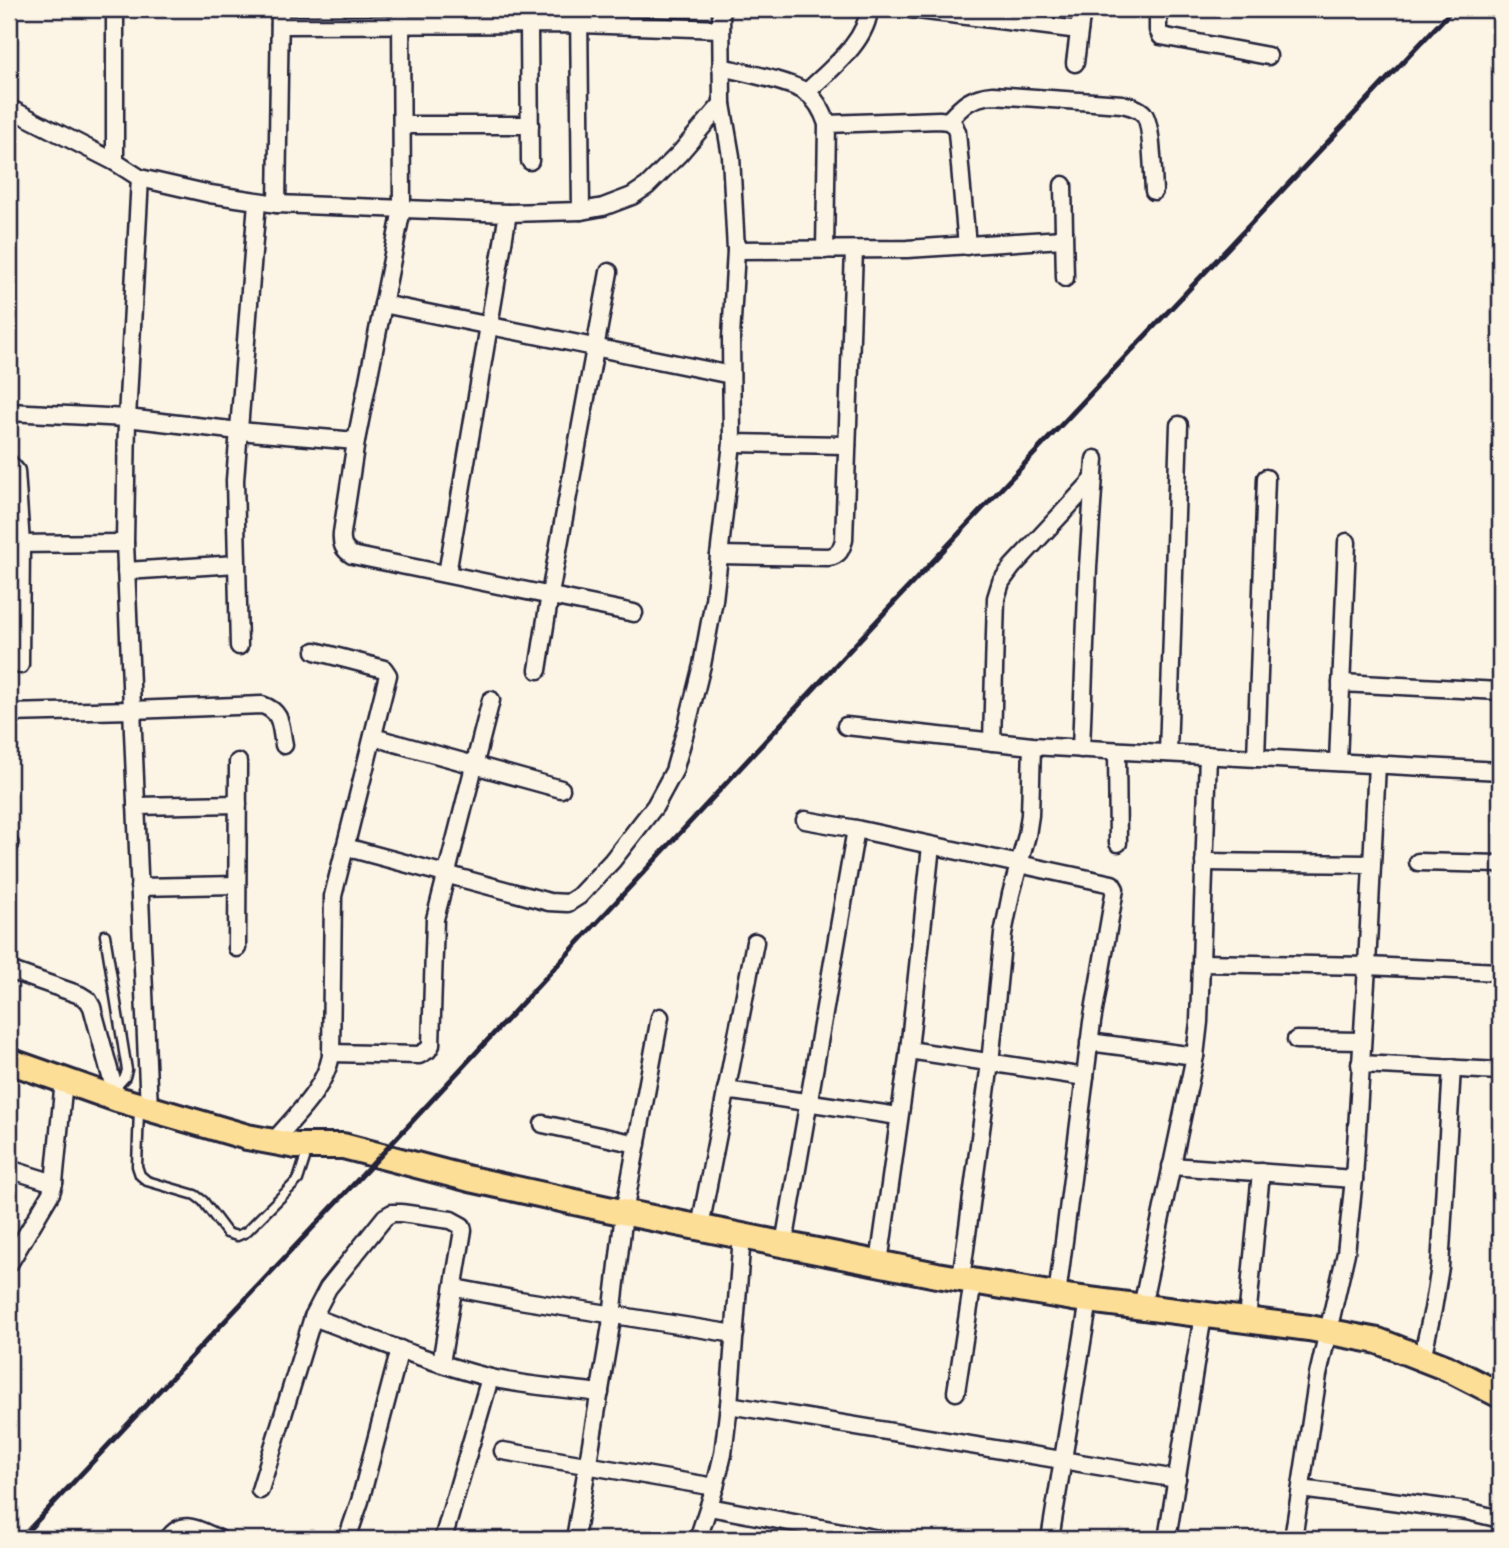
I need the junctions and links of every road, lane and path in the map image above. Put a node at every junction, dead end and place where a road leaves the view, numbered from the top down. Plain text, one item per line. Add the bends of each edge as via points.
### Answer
1 (115, 9) edge
2 (722, 9) edge
3 (869, 9) edge
4 (910, 9) edge
5 (1082, 9) edge
6 (1158, 9) edge
7 (580, 16) edge
8 (280, 17) edge
9 (401, 17) edge
10 (529, 24) junction
11 (721, 29) junction
12 (1079, 30) junction
13 (1268, 56) dead end
14 (1075, 63) dead end
15 (721, 66) junction
16 (806, 93) junction
17 (722, 104) junction
18 (9, 108) edge
19 (948, 121) junction
20 (827, 124) junction
21 (401, 125) junction
22 (530, 125) junction
23 (530, 161) dead end
24 (115, 162) junction
25 (140, 178) junction
26 (1063, 185) dead end
27 (1154, 191) dead end
28 (257, 202) junction
29 (276, 204) junction
30 (402, 209) junction
31 (581, 211) junction
32 (508, 213) junction
33 (1063, 239) junction
34 (967, 247) junction
35 (736, 250) junction
36 (825, 250) junction
37 (854, 250) junction
38 (609, 272) dead end
39 (1065, 278) dead end
40 (383, 304) junction
41 (489, 326) junction
42 (595, 348) junction
43 (731, 375) junction
44 (9, 412) edge
45 (127, 418) junction
46 (1179, 425) dead end
47 (239, 431) junction
48 (356, 441) junction
49 (732, 443) junction
50 (847, 445) junction
51 (1095, 459) dead end
52 (9, 463) edge
53 (1266, 478) dead end
54 (1094, 479) junction
55 (1347, 542) dead end
56 (125, 543) junction
57 (15, 544) edge
58 (719, 555) junction
59 (237, 564) junction
60 (126, 571) junction
61 (447, 574) junction
62 (15, 593) edge
63 (550, 594) junction
64 (634, 613) dead end
65 (239, 646) dead end
66 (315, 652) dead end
67 (20, 665) dead end
68 (538, 670) dead end
69 (1341, 683) junction
70 (1500, 691) edge
71 (491, 700) dead end
72 (132, 710) junction
73 (9, 713) edge
74 (846, 726) dead end
75 (373, 737) junction
76 (992, 742) junction
77 (284, 745) dead end
78 (1032, 746) junction
79 (1081, 749) junction
80 (1117, 751) junction
81 (1168, 753) junction
82 (1208, 755) junction
83 (1256, 758) junction
84 (238, 762) dead end
85 (1338, 762) junction
86 (1377, 764) junction
87 (474, 765) junction
88 (1500, 771) edge
89 (561, 789) dead end
90 (238, 804) junction
91 (136, 806) junction
92 (805, 820) dead end
93 (856, 829) junction
94 (1118, 843) dead end
95 (931, 846) junction
96 (345, 847) junction
97 (1204, 862) junction
98 (1418, 862) dead end
99 (1019, 863) junction
100 (1372, 864) junction
101 (1500, 864) edge
102 (445, 874) junction
103 (237, 886) junction
104 (139, 887) junction
105 (105, 935) dead end
106 (755, 942) dead end
107 (237, 948) dead end
108 (1201, 963) junction
109 (1367, 966) junction
110 (9, 970) edge
111 (1500, 972) edge
112 (660, 1017) dead end
113 (1296, 1040) dead end
114 (1362, 1041) junction
115 (1089, 1042) junction
116 (909, 1050) junction
117 (331, 1053) junction
118 (1195, 1056) junction
119 (9, 1061) edge
120 (990, 1063) junction
121 (1360, 1064) junction
122 (1452, 1068) junction
123 (1500, 1071) edge
124 (1085, 1077) junction
125 (64, 1080) junction
126 (726, 1090) junction
127 (130, 1101) junction
128 (810, 1102) junction
129 (898, 1116) junction
130 (543, 1124) dead end
131 (273, 1142) junction
132 (637, 1144) junction
133 (309, 1146) junction
134 (1171, 1166) junction
135 (9, 1169) edge
136 (1261, 1172) junction
137 (1353, 1179) junction
138 (54, 1183) junction
139 (624, 1213) junction
140 (700, 1227) junction
141 (742, 1236) junction
142 (784, 1244) junction
143 (879, 1263) junction
144 (9, 1264) edge
145 (967, 1280) junction
146 (455, 1288) junction
147 (1057, 1296) junction
148 (1088, 1300) junction
149 (1142, 1307) junction
150 (612, 1315) junction
151 (1203, 1315) junction
152 (313, 1317) junction
153 (1247, 1320) junction
154 (1329, 1331) junction
155 (734, 1334) junction
156 (400, 1349) junction
157 (1422, 1358) junction
158 (441, 1363) junction
159 (490, 1378) junction
160 (956, 1392) dead end
161 (600, 1393) junction
162 (1500, 1395) edge
163 (729, 1405) junction
164 (503, 1451) dead end
165 (1063, 1461) junction
166 (587, 1466) junction
167 (1177, 1479) junction
168 (715, 1487) junction
169 (1301, 1489) junction
170 (260, 1490) dead end
171 (709, 1507) junction
172 (1500, 1519) edge
173 (860, 1537) edge
174 (168, 1539) edge
175 (219, 1539) edge
176 (347, 1539) edge
177 (443, 1539) edge
178 (575, 1539) edge
179 (698, 1539) edge
180 (879, 1539) edge
181 (1050, 1539) edge
182 (1167, 1539) edge
183 (1293, 1539) edge

1 - 24 street
2 - 11 street
3 - 16 street via 858,40
4 - 12 street
5 - 12 street
6 - 13 street via 1161,36
7 - 10 street
7 - 11 street
7 - 31 street
8 - 9 street
8 - 29 street
9 - 10 street
9 - 21 street
10 - 22 street
11 - 15 street
12 - 14 street
15 - 16 street
15 - 17 street
16 - 20 street
17 - 31 street via 646,186 632,196
17 - 35 street
18 - 24 street
19 - 20 street
19 - 27 street via 965,103 993,96 1122,104 1137,109 1145,114 1148,126
19 - 34 street via 957,132
20 - 36 street
21 - 22 street
21 - 30 street
22 - 23 street
24 - 25 street
25 - 28 street
25 - 45 street
26 - 33 street
28 - 29 street
28 - 47 street
29 - 30 street
30 - 32 street
30 - 40 street
31 - 32 street
32 - 41 street
33 - 34 street
33 - 39 street
34 - 37 street
35 - 36 street
35 - 43 street
36 - 37 street
37 - 50 street
38 - 42 street
40 - 41 street
40 - 48 street
41 - 42 street
41 - 61 street
42 - 43 street
42 - 63 street
43 - 49 street
44 - 45 street
45 - 47 street
45 - 56 street
46 - 81 street
47 - 48 street
47 - 59 street
48 - 61 street via 341,542 344,550
49 - 50 street
49 - 58 street
50 - 58 street via 844,540 837,555
51 - 54 street
52 - 57 street via 16,471
53 - 83 street
54 - 76 street via 1001,582 996,598
54 - 79 street
55 - 69 street
56 - 57 street
56 - 60 street
57 - 62 street
58 - 102 street via 702,665 674,771 655,806 611,861 568,902 549,902
59 - 60 street
59 - 65 street
60 - 72 street
61 - 63 street
62 - 67 street
63 - 64 street
63 - 68 street
66 - 75 street via 384,669 388,675
69 - 70 street
69 - 85 street
71 - 87 street
72 - 73 street
72 - 77 street via 262,705 277,713
72 - 91 street
74 - 76 street
75 - 87 street
75 - 96 street
76 - 78 street
78 - 79 street
78 - 99 street via 1030,815
79 - 80 street
80 - 81 street
80 - 94 street
81 - 82 street
82 - 83 street
82 - 97 street
83 - 85 street
84 - 90 street
85 - 86 street
86 - 88 street
86 - 100 street
87 - 89 street
87 - 102 street
90 - 91 street
90 - 103 street
91 - 104 street
92 - 93 street
93 - 95 street
93 - 128 street
95 - 99 street
95 - 116 street
96 - 102 street
96 - 117 street via 332,896
97 - 100 street
97 - 108 street
98 - 101 street
99 - 115 street via 1105,881 1115,890
99 - 120 street via 1003,934
100 - 109 street
102 - 117 street via 435,919 428,1050 419,1055
103 - 104 street
103 - 107 street
104 - 127 street
105 - 127 lane
106 - 126 street
108 - 109 street
108 - 118 street
109 - 111 street
109 - 114 street
110 - 127 street via 88,1000
112 - 132 street
113 - 114 street
114 - 121 street
115 - 118 street
115 - 124 street
116 - 120 street
116 - 129 street
117 - 131 street via 320,1085
118 - 134 street
119 - 125 main road
120 - 124 street
120 - 145 street
121 - 122 street
121 - 137 street
122 - 123 street
122 - 157 street via 1440,1267
124 - 147 street
125 - 127 main road
125 - 138 street
126 - 128 street
126 - 140 street
127 - 131 main road
127 - 133 lane via 140,1175 195,1195 227,1233 237,1236 298,1180
128 - 129 street
128 - 142 street
129 - 143 street
130 - 132 street
131 - 133 main road
132 - 139 street
133 - 139 main road via 343,1146
134 - 136 street
134 - 149 street
135 - 138 street
136 - 137 street
136 - 153 street
137 - 154 street via 1346,1253
138 - 144 street
139 - 140 main road
139 - 150 street
140 - 141 main road
141 - 142 main road
141 - 155 street
142 - 143 main road
143 - 145 main road
145 - 147 main road
145 - 160 street
146 - 150 street
146 - 152 street via 462,1226 451,1220 392,1213 328,1288
146 - 158 street
147 - 148 main road
148 - 149 main road
148 - 165 street
149 - 151 main road
150 - 155 street
150 - 161 street
151 - 153 main road
151 - 167 street
152 - 156 street
152 - 170 street
153 - 154 main road
154 - 157 main road via 1378,1341
154 - 169 street
155 - 163 street
156 - 158 street
156 - 176 street
157 - 162 main road
158 - 159 street
159 - 161 street
159 - 177 street
161 - 166 street
163 - 165 street
163 - 168 street
164 - 166 street
165 - 167 street
165 - 181 street
166 - 168 street
166 - 178 street
167 - 182 street
168 - 171 street
169 - 172 street
169 - 183 street
171 - 173 street
171 - 179 street
173 - 180 street
174 - 175 street via 173,1531 191,1527

